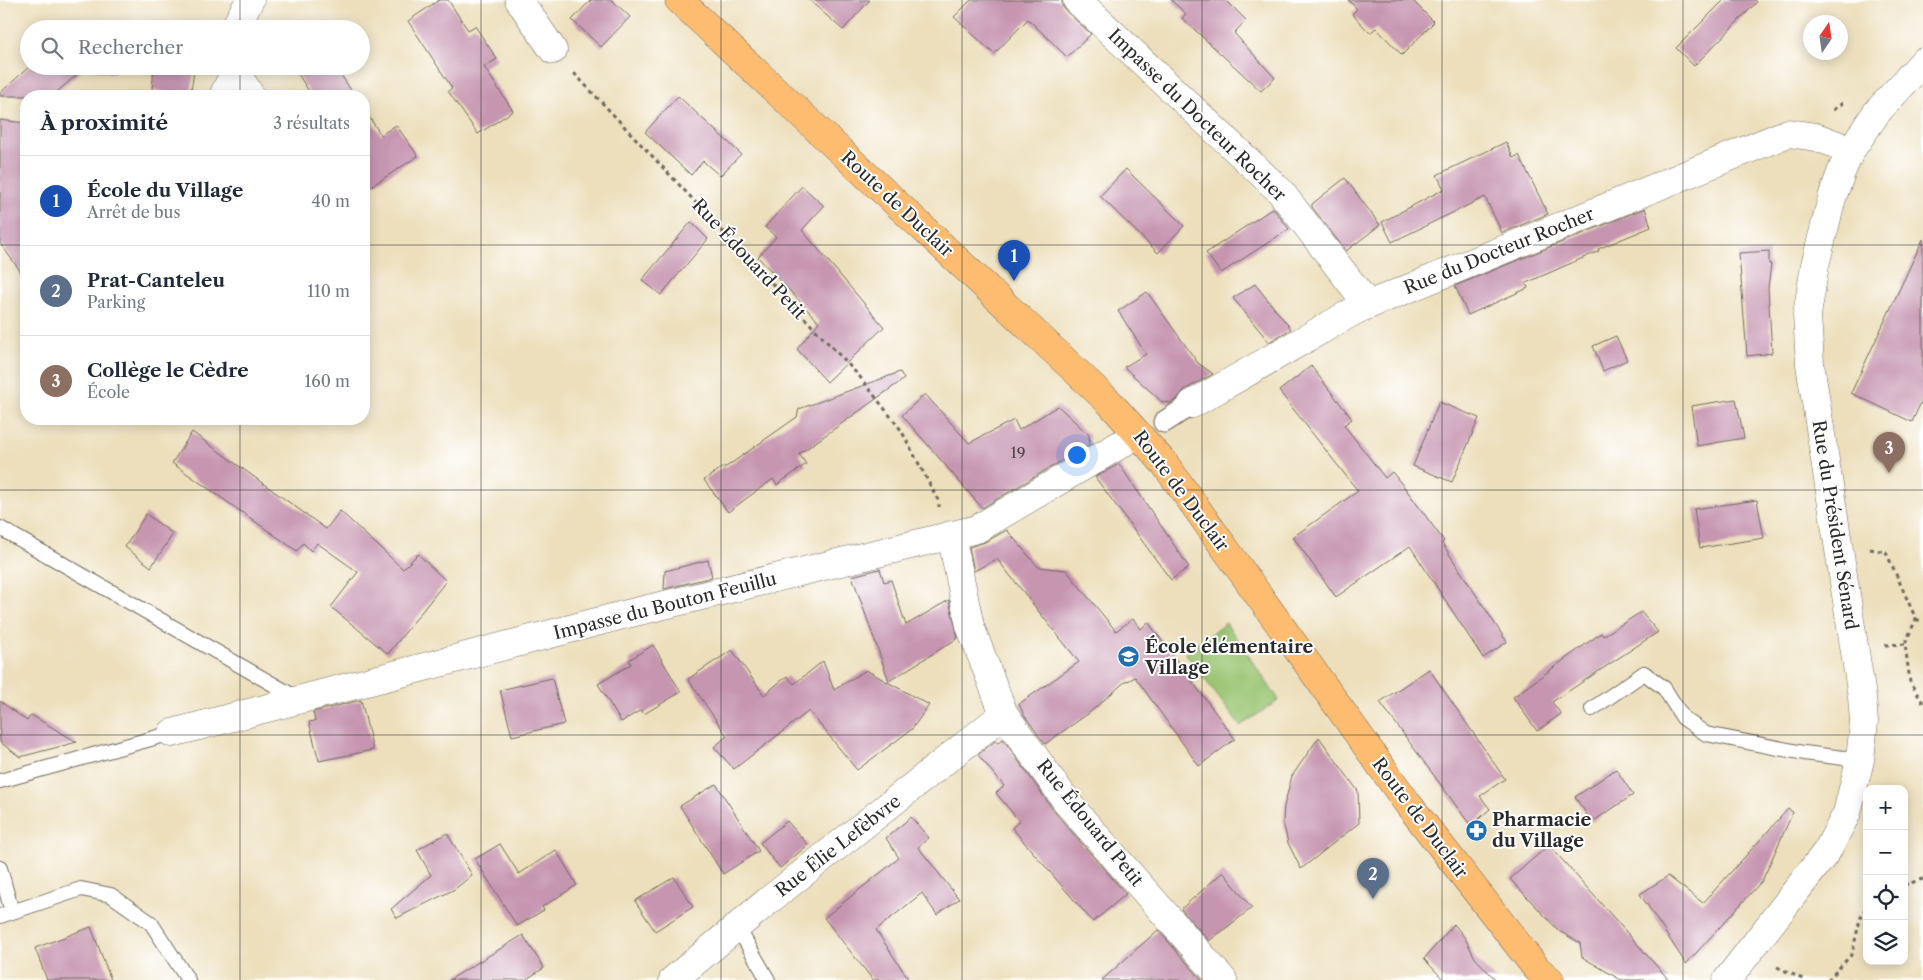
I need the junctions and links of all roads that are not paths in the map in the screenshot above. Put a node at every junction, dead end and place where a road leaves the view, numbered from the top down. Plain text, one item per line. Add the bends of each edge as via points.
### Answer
1 (250, 0) edge
2 (519, 0) edge
3 (678, 0) edge
4 (1076, 0) edge
5 (239, 20) edge
6 (553, 50) road end
7 (1923, 62) edge
8 (232, 75) edge
9 (238, 75) edge
10 (225, 90) edge
11 (247, 90) edge
12 (1851, 150) junction
13 (1368, 305) junction
14 (1192, 404) joint
15 (1164, 422) dead end
16 (1138, 434) junction
17 (0, 528) edge
18 (945, 537) junction
19 (300, 700) junction
20 (1592, 709) dead end
21 (1004, 714) junction
22 (172, 734) joint
23 (1860, 760) junction
24 (0, 781) edge
25 (0, 868) edge
26 (6, 914) edge
27 (737, 926) junction
28 (188, 980) edge
29 (673, 980) edge
30 (768, 980) edge
31 (1223, 980) edge
32 (1550, 980) edge
33 (1727, 980) edge

1 - 5 street
2 - 6 street
3 - 16 main road, Route de Duclair via 997,296 1110,403
4 - 13 street, Impasse du Docteur Rocher via 1280,191
7 - 12 street, Rue du Président Sénard via 1877,112
8 - 10 street
9 - 11 street
12 - 13 street, Rue du Docteur Rocher via 1816,137 1788,133
12 - 23 street, Rue du Président Sénard via 1832,198 1815,265 1807,315 1810,364 1862,698 1864,722
13 - 14 street, Rue du Docteur Rocher
14 - 15 street, Rue du Docteur Rocher
16 - 18 street, Impasse du Bouton Feuillu via 977,529
16 - 32 main road, Route de Duclair via 1164,463 1408,804 1480,899 1537,969
17 - 19 lane
18 - 19 street, Impasse du Bouton Feuillu via 624,615
18 - 21 street, Rue Édouard Petit via 970,626
19 - 22 street, Impasse du Bouton Feuillu
20 - 23 lane via 1644,673 1664,688 1683,718 1706,734
21 - 27 street, Rue Élie Lefèbvre
21 - 31 street, Rue Édouard Petit via 1070,806
22 - 24 lane
23 - 33 street, Rue du Président Sénard via 1847,813 1827,851
25 - 26 lane
26 - 28 lane via 81,888 111,895 151,923
27 - 29 street, Rue Élie Lefèbvre
27 - 30 lane

